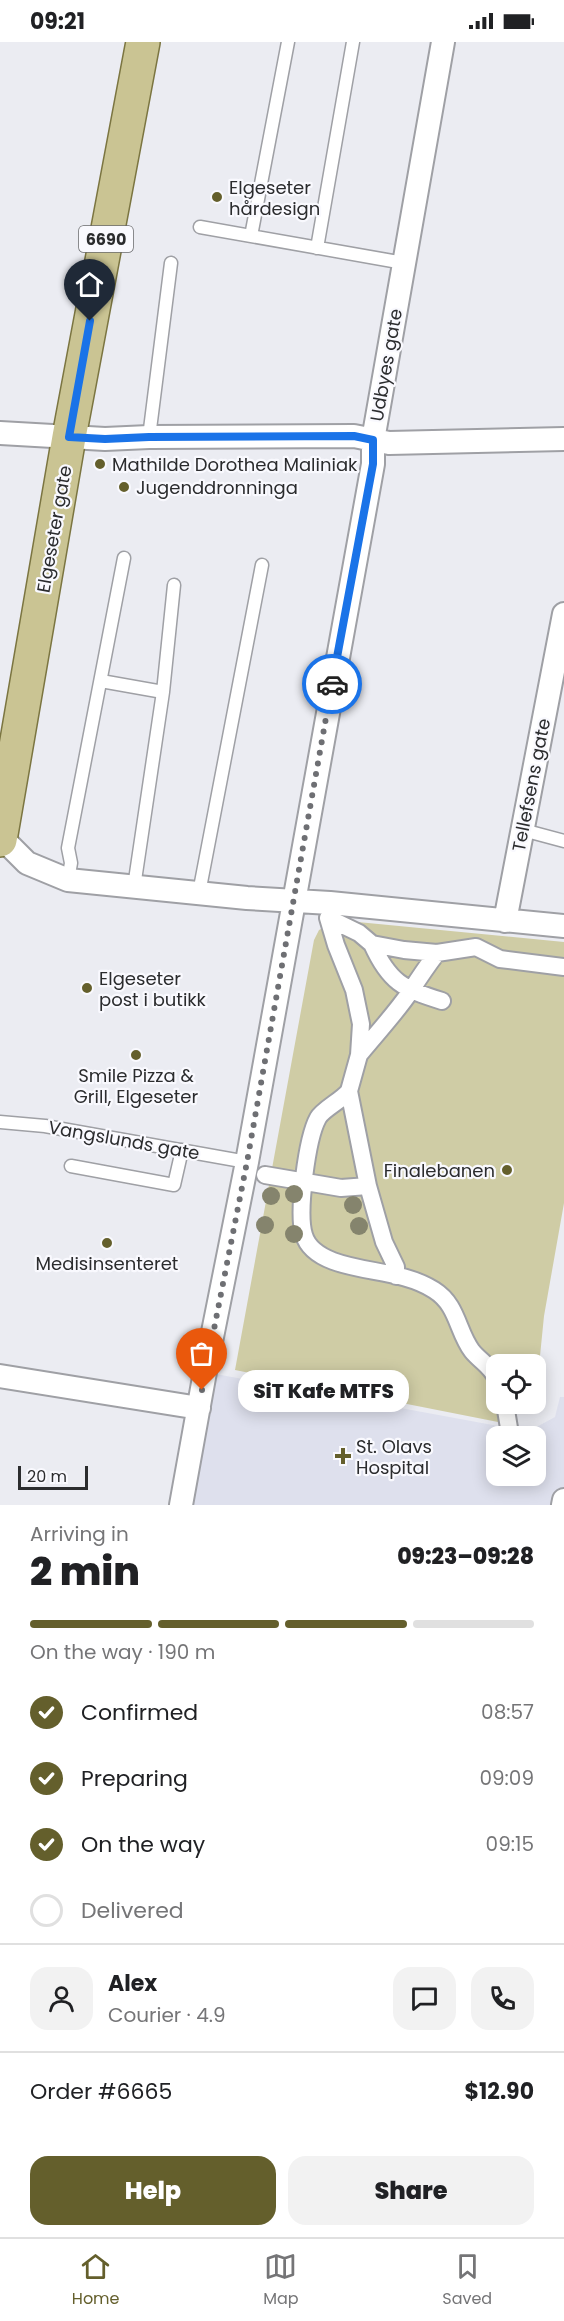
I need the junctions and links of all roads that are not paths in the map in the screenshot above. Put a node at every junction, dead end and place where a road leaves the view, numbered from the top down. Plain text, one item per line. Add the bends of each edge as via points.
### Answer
1 (143, 42) edge
2 (288, 42) edge
3 (353, 42) edge
4 (443, 42) edge
5 (200, 227) dead end
6 (250, 236) junction
7 (317, 248) junction
8 (171, 263) dead end
9 (404, 263) junction
10 (0, 433) edge
11 (69, 437) junction
12 (149, 437) junction
13 (564, 439) edge
14 (373, 440) junction
15 (124, 558) dead end
16 (262, 565) dead end
17 (174, 585) dead end
18 (564, 614) edge
19 (100, 681) junction
20 (163, 692) junction
21 (523, 830) junction
22 (0, 838) edge
23 (564, 841) edge
24 (68, 879) junction
25 (134, 887) junction
26 (199, 893) junction
27 (294, 900) junction
28 (505, 921) junction
29 (564, 926) edge
30 (372, 944) junction
31 (437, 953) junction
32 (564, 967) edge
33 (410, 991) junction
34 (442, 1001) dead end
35 (359, 1055) junction
36 (349, 1091) junction
37 (0, 1122) edge
38 (182, 1150) junction
39 (71, 1166) dead end
40 (256, 1168) junction
41 (303, 1181) junction
42 (368, 1186) junction
43 (396, 1276) junction
44 (486, 1364) edge
45 (0, 1376) edge
46 (199, 1408) junction
47 (564, 1500) edge
48 (181, 1505) edge
49 (563, 1505) edge

1 - 11 main road, Elgeseter gate / 6690
2 - 6 lane
3 - 7 lane
4 - 9 street, Udbyes gate
5 - 6 lane
6 - 7 lane
7 - 9 lane
8 - 12 lane
9 - 14 street, Udbyes gate
10 - 11 street
11 - 12 street
11 - 22 main road, Elgeseter gate / 6690
12 - 14 street via 354,436
13 - 14 street via 389,444
14 - 27 street, Udbyes gate via 373,464
15 - 19 lane
16 - 26 lane
17 - 20 lane
18 - 21 street, Tellefsens gate
19 - 20 lane
19 - 24 lane via 68,848
20 - 25 lane
21 - 23 lane
21 - 28 street, Tellefsens gate
22 - 24 street via 27,863
24 - 25 street
25 - 26 street
26 - 27 street
27 - 28 street
27 - 40 street
28 - 29 street
30 - 31 street
30 - 33 street via 381,965
30 - 35 street via 328,918 354,990 361,1024
31 - 32 street via 476,947 500,959
31 - 33 street
33 - 34 street
33 - 35 street
35 - 36 street
36 - 41 street via 318,1116
36 - 42 street
37 - 38 lane, Vangslunds gate
38 - 39 lane via 174,1185
38 - 40 lane, Vangslunds gate
40 - 41 street
40 - 46 street
41 - 42 street via 341,1188
41 - 43 street via 303,1234 311,1250 332,1261
42 - 43 street
43 - 44 street via 435,1290 453,1309 472,1351
45 - 46 street
46 - 48 street
47 - 49 street

